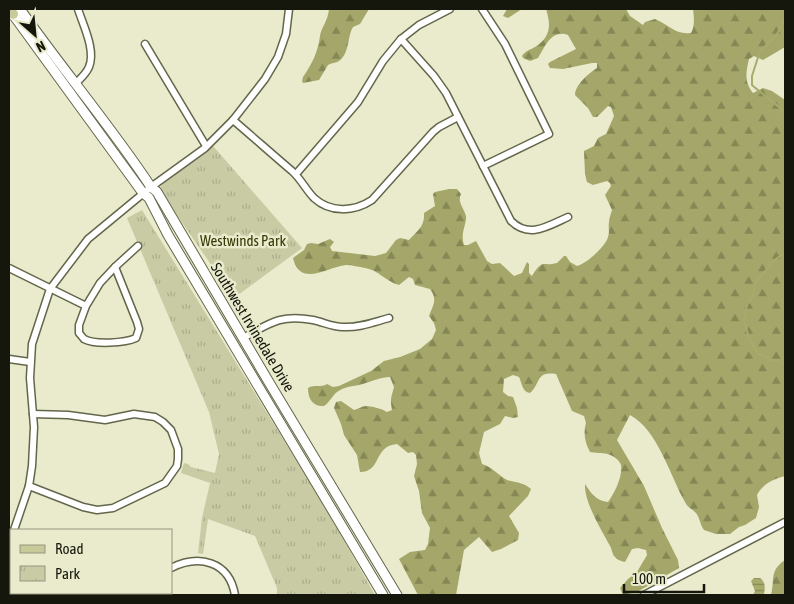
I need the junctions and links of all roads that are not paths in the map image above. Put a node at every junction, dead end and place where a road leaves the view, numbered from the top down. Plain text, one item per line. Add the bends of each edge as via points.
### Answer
1 (78, 9) edge
2 (289, 9) edge
3 (450, 9) edge
4 (482, 9) edge
5 (13, 10) edge
6 (401, 39) junction
7 (145, 44) dead end
8 (76, 83) junction
9 (458, 117) junction
10 (233, 120) junction
11 (206, 146) junction
12 (483, 166) junction
13 (296, 174) junction
14 (151, 187) junction
15 (143, 193) junction
16 (568, 217) dead end
17 (138, 246) dead end
18 (115, 266) junction
19 (9, 268) edge
20 (50, 289) junction
21 (86, 306) junction
22 (389, 318) dead end
23 (243, 338) junction
24 (9, 359) edge
25 (30, 362) junction
26 (33, 414) junction
27 (300, 434) junction
28 (291, 440) junction
29 (29, 486) junction
30 (785, 522) edge
31 (14, 529) edge
32 (172, 568) edge
33 (235, 595) edge
34 (383, 595) edge
35 (397, 595) edge
36 (644, 595) edge

1 - 8 street via 89,44 90,61 85,75
2 - 10 street via 286,34 278,57
3 - 6 street via 419,25
4 - 12 street via 505,44 549,134
5 - 8 main road, Southwest Irvinedale Drive
5 - 15 main road, Southwest Irvinedale Drive
6 - 9 street via 434,76
6 - 13 street via 358,102
7 - 11 street
8 - 14 main road, Southwest Irvinedale Drive
9 - 12 street
9 - 13 street via 433,132 372,200 358,207 343,210 322,204
10 - 11 street
10 - 13 street
11 - 14 street
12 - 16 street via 516,226 536,230
14 - 15 street
14 - 23 main road, Southwest Irvinedale Drive via 157,192
15 - 20 street via 88,239
15 - 28 main road, Southwest Irvinedale Drive via 149,198
17 - 18 street
18 - 21 street
18 - 21 street via 137,322 136,338 127,342 84,338 79,333 79,325
19 - 20 street
20 - 21 street
20 - 25 street via 37,324
22 - 23 street via 346,328 314,320 283,318
23 - 27 main road, Southwest Irvinedale Drive
24 - 25 street
25 - 26 street
26 - 29 street via 34,446
26 - 29 street via 105,420 134,414 155,417 171,430 178,459 165,483 113,508 97,510
27 - 28 main road
27 - 35 main road, Southwest Irvinedale Drive
28 - 34 main road, Southwest Irvinedale Drive
29 - 31 street
30 - 36 street
32 - 33 street via 195,560 215,565 228,577

